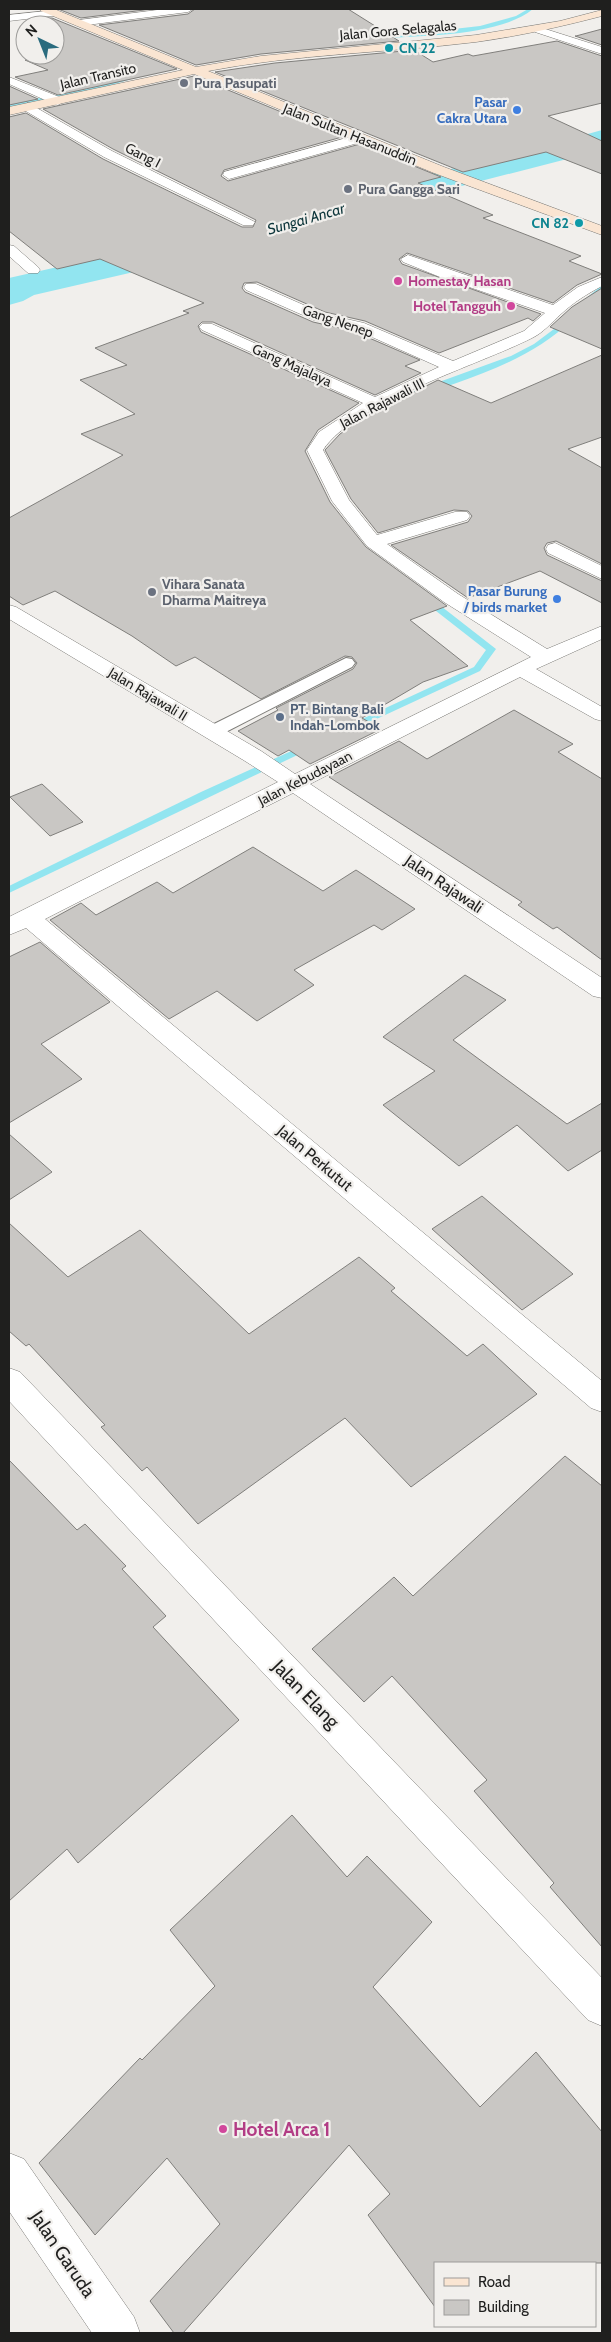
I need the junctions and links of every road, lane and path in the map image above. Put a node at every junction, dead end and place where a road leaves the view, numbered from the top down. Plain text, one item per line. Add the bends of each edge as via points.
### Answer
1 (45, 9) edge
2 (188, 9) edge
3 (56, 13) junction
4 (602, 13) edge
5 (9, 18) edge
6 (79, 22) junction
7 (539, 30) junction
8 (602, 51) edge
9 (194, 70) junction
10 (9, 80) edge
11 (54, 99) junction
12 (28, 107) junction
13 (9, 111) edge
14 (362, 138) junction
15 (229, 175) dead end
16 (248, 222) dead end
17 (602, 231) edge
18 (9, 250) edge
19 (408, 258) dead end
20 (33, 270) dead end
21 (445, 274) junction
22 (602, 280) edge
23 (427, 282) dead end
24 (251, 287) dead end
25 (555, 311) junction
26 (207, 327) dead end
27 (453, 367) junction
28 (376, 403) junction
29 (461, 516) dead end
30 (373, 542) junction
31 (555, 549) dead end
32 (602, 573) edge
33 (9, 611) edge
34 (602, 632) edge
35 (547, 658) junction
36 (346, 663) dead end
37 (520, 669) junction
38 (602, 715) edge
39 (212, 732) junction
40 (290, 780) junction
41 (18, 922) edge
42 (602, 990) edge
43 (9, 1381) edge
44 (602, 1398) edge
45 (602, 2006) edge
46 (9, 2174) edge
47 (118, 2333) edge

1 - 3 main road, Jalan Sultan Hasanuddin
2 - 6 street
3 - 5 street
3 - 6 main road, Jalan Sultan Hasanuddin
4 - 7 main road, Jalan Gora Selagalas
6 - 9 main road, Jalan Sultan Hasanuddin
7 - 8 street
7 - 9 main road, Jalan Gora Selagalas via 259,59
9 - 11 main road, Jalan Transito
9 - 14 main road, Jalan Sultan Hasanuddin
10 - 11 street
11 - 12 main road, Jalan Transito
12 - 13 main road, Jalan Transito
12 - 16 street, Gang I via 133,167
14 - 15 street
14 - 17 main road, Jalan Sultan Hasanuddin
18 - 20 street
19 - 21 street
21 - 23 street
21 - 25 street
22 - 25 street, Jalan Rajawali III
24 - 27 street, Gang Nenep via 319,317 359,326
25 - 27 street, Jalan Rajawali III via 529,334
26 - 28 street, Gang Majalaya
27 - 28 street, Jalan Rajawali III
28 - 30 street, Jalan Rajawali III via 321,437 315,450 340,501
29 - 30 street
30 - 35 street, Jalan Rajawali III via 451,598
31 - 32 street
33 - 39 street, Jalan Rajawali II
34 - 35 street, Jalan Kebudayaan
35 - 37 street, Jalan Kebudayaan
36 - 39 lane
37 - 38 street
37 - 40 street, Jalan Kebudayaan
39 - 40 street, Jalan Rajawali II
40 - 41 street, Jalan Kebudayaan
40 - 42 street, Jalan Rajawali
41 - 44 street, Jalan Perkutut
43 - 45 street, Jalan Elang
46 - 47 street, Jalan Garuda

